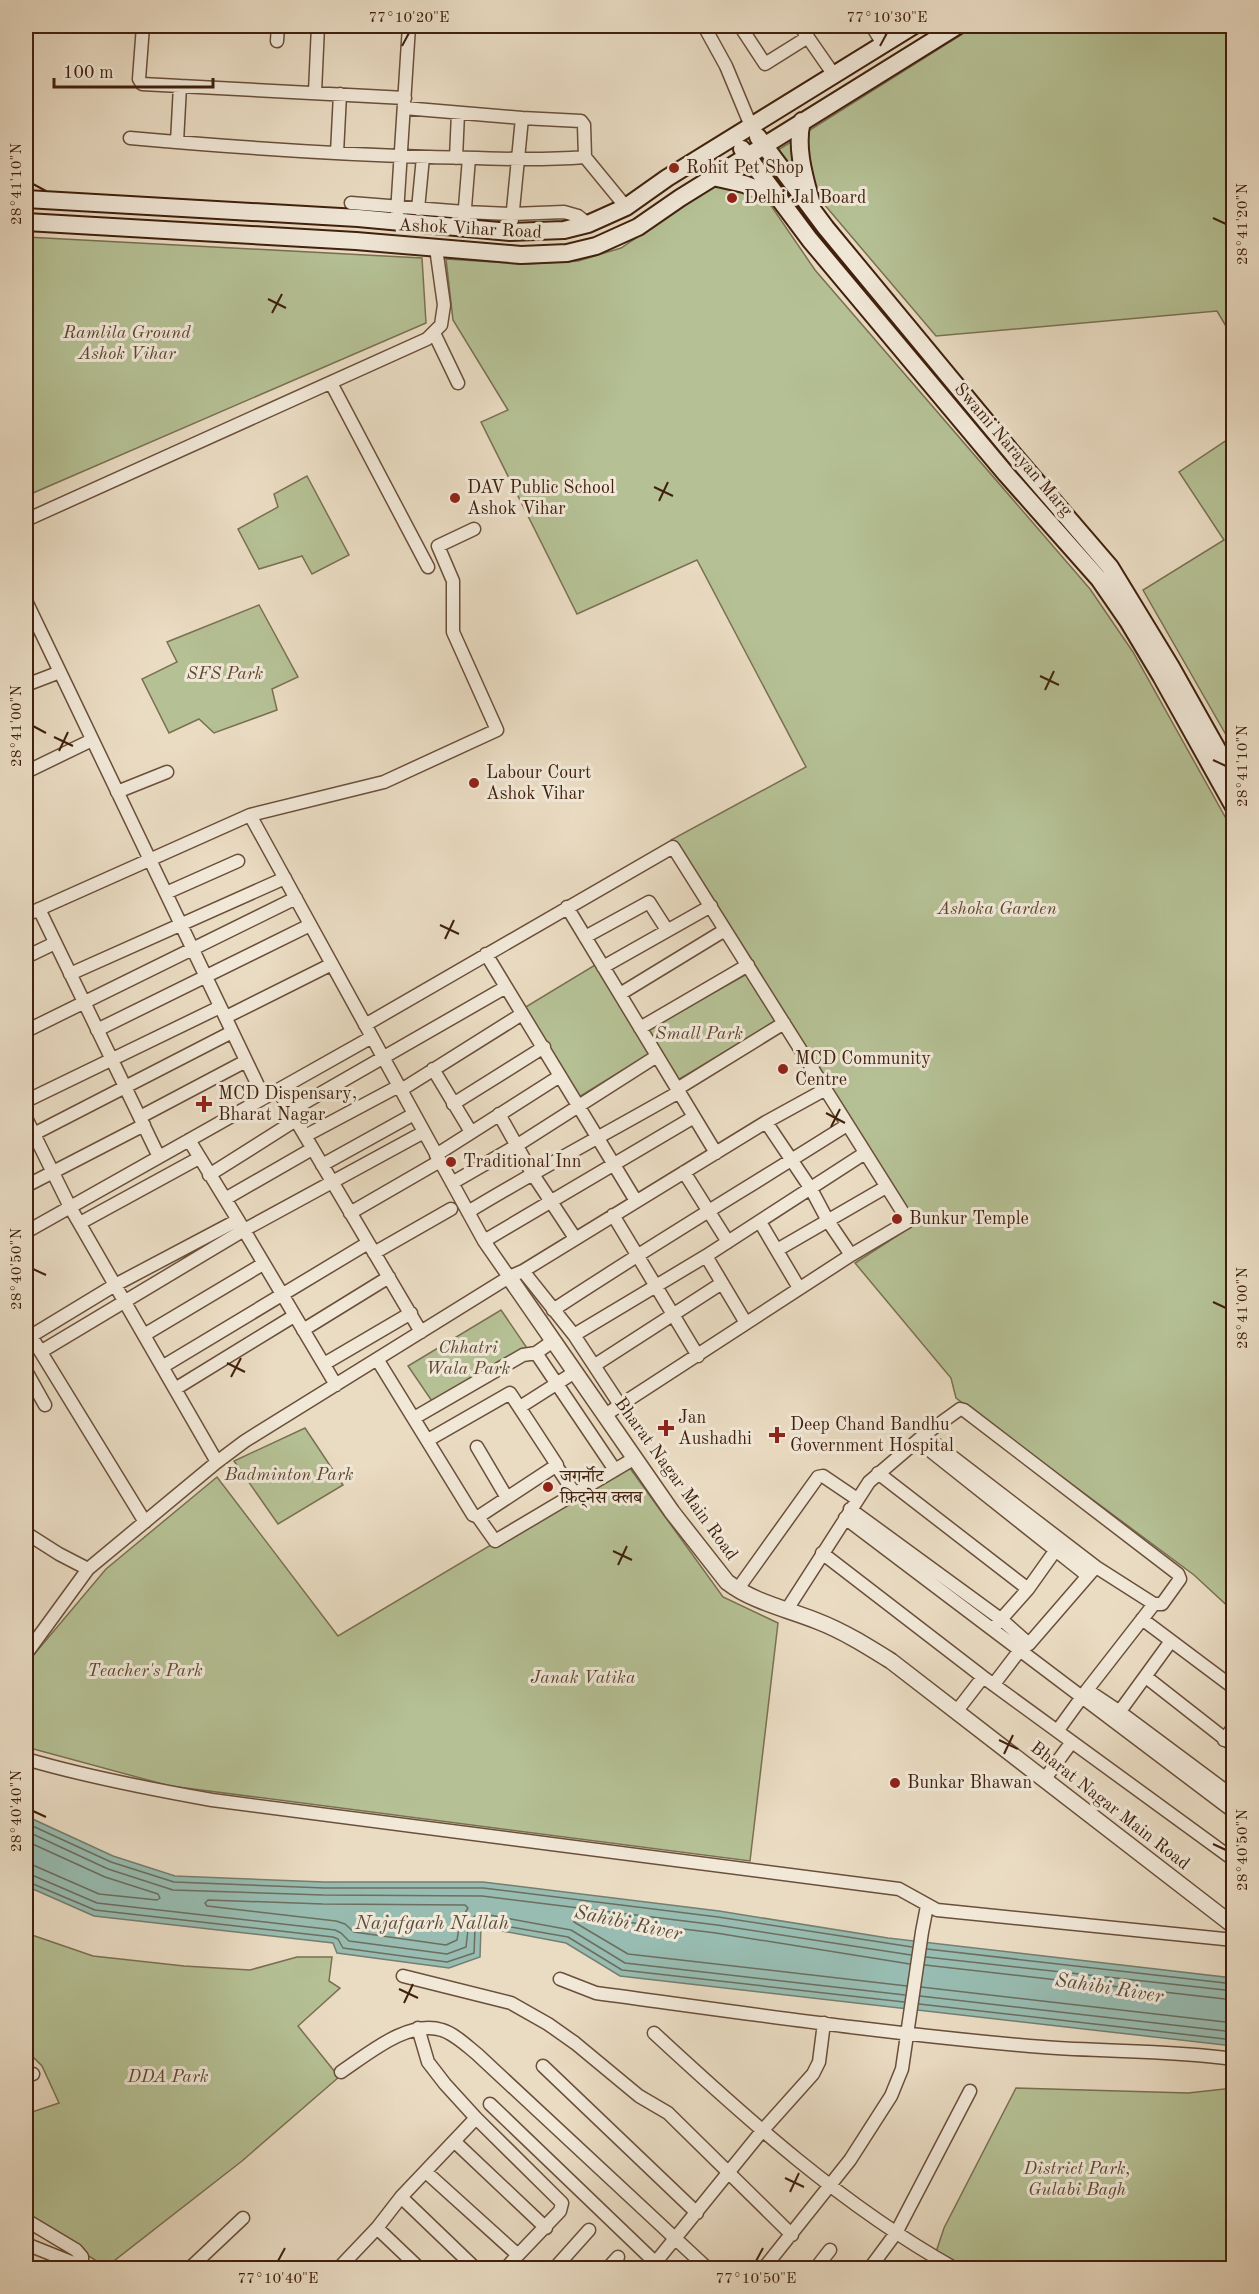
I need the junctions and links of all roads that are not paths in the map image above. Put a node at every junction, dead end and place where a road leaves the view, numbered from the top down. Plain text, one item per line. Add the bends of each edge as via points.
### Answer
1 (143, 26) edge
2 (278, 26) edge
3 (318, 26) edge
4 (409, 26) edge
5 (704, 26) edge
6 (740, 26) edge
7 (800, 26) edge
8 (872, 26) edge
9 (957, 26) edge
10 (904, 28) edge
11 (808, 37) junction
12 (277, 41) dead end
13 (883, 44) junction
14 (834, 75) junction
15 (180, 86) junction
16 (315, 92) junction
17 (340, 94) junction
18 (404, 103) junction
19 (458, 113) junction
20 (522, 118) junction
21 (802, 121) junction
22 (751, 126) junction
23 (733, 137) junction
24 (130, 138) dead end
25 (177, 142) junction
26 (764, 146) junction
27 (337, 153) junction
28 (401, 156) junction
29 (747, 156) junction
30 (423, 157) junction
31 (456, 158) junction
32 (469, 158) junction
33 (585, 158) junction
34 (519, 160) junction
35 (713, 177) junction
36 (778, 197) junction
37 (26, 199) edge
38 (351, 203) dead end
39 (626, 207) junction
40 (418, 209) junction
41 (815, 213) junction
42 (397, 214) junction
43 (512, 214) junction
44 (464, 220) junction
45 (26, 222) edge
46 (588, 225) junction
47 (510, 232) junction
48 (436, 248) junction
49 (434, 333) junction
50 (331, 382) junction
51 (458, 383) dead end
52 (26, 520) edge
53 (474, 530) dead end
54 (428, 567) dead end
55 (26, 601) edge
56 (33, 617) junction
57 (26, 637) edge
58 (60, 672) junction
59 (26, 685) edge
60 (92, 740) junction
61 (26, 772) edge
62 (167, 772) dead end
63 (1233, 778) edge
64 (117, 792) junction
65 (1233, 807) edge
66 (250, 815) junction
67 (150, 860) junction
68 (238, 861) dead end
69 (285, 878) junction
70 (166, 893) junction
71 (296, 898) junction
72 (711, 906) junction
73 (567, 907) junction
74 (39, 909) junction
75 (26, 915) edge
76 (181, 924) junction
77 (310, 925) junction
78 (667, 930) junction
79 (725, 930) junction
80 (585, 937) junction
81 (55, 943) junction
82 (192, 949) junction
83 (486, 954) junction
84 (26, 957) edge
85 (332, 964) junction
86 (748, 965) junction
87 (603, 967) junction
88 (70, 974) junction
89 (206, 978) junction
90 (506, 987) junction
91 (620, 994) junction
92 (83, 1002) junction
93 (223, 1012) junction
94 (522, 1014) junction
95 (784, 1023) junction
96 (365, 1024) junction
97 (640, 1028) junction
98 (97, 1030) junction
99 (26, 1031) edge
100 (232, 1032) junction
101 (372, 1037) junction
102 (544, 1047) junction
103 (657, 1056) junction
104 (383, 1058) junction
105 (111, 1059) junction
106 (246, 1061) junction
107 (433, 1069) junction
108 (561, 1076) junction
109 (126, 1088) junction
110 (400, 1088) junction
111 (825, 1089) junction
112 (278, 1090) junction
113 (678, 1090) junction
114 (264, 1098) junction
115 (26, 1101) edge
116 (453, 1104) junction
117 (578, 1105) junction
118 (414, 1114) junction
119 (499, 1114) junction
120 (293, 1115) junction
121 (694, 1117) junction
122 (26, 1118) edge
123 (142, 1121) junction
124 (766, 1122) junction
125 (847, 1125) junction
126 (424, 1132) junction
127 (471, 1132) junction
128 (29, 1136) edge
129 (305, 1136) junction
130 (599, 1138) junction
131 (189, 1140) junction
132 (516, 1146) junction
133 (312, 1149) junction
134 (716, 1152) junction
135 (865, 1153) junction
136 (159, 1157) junction
137 (199, 1158) junction
138 (438, 1158) junction
139 (792, 1160) junction
140 (614, 1164) junction
141 (322, 1165) junction
142 (52, 1172) junction
143 (684, 1172) junction
144 (532, 1173) junction
145 (209, 1174) junction
146 (332, 1182) junction
147 (452, 1183) junction
148 (26, 1186) edge
149 (886, 1187) junction
150 (811, 1190) junction
151 (225, 1199) junction
152 (551, 1201) junction
153 (636, 1201) junction
154 (70, 1207) junction
155 (452, 1209) dead end
156 (468, 1212) junction
157 (350, 1213) junction
158 (709, 1213) junction
159 (613, 1215) junction
160 (828, 1221) junction
161 (760, 1222) junction
162 (80, 1223) junction
163 (241, 1225) junction
164 (26, 1232) edge
165 (575, 1238) junction
166 (484, 1241) junction
167 (728, 1242) junction
168 (371, 1248) junction
169 (777, 1250) junction
170 (637, 1255) junction
171 (850, 1255) junction
172 (706, 1256) junction
173 (263, 1264) junction
174 (516, 1274) junction
175 (389, 1277) junction
176 (722, 1283) junction
177 (115, 1285) junction
178 (656, 1285) junction
179 (799, 1288) junction
180 (281, 1294) junction
181 (125, 1303) junction
182 (553, 1310) junction
183 (411, 1314) junction
184 (675, 1315) junction
185 (294, 1316) junction
186 (746, 1323) junction
187 (303, 1330) junction
188 (28, 1332) edge
189 (421, 1332) junction
190 (144, 1335) junction
191 (574, 1335) junction
192 (553, 1341) junction
193 (42, 1351) junction
194 (536, 1353) junction
195 (698, 1356) junction
196 (377, 1359) junction
197 (324, 1364) junction
198 (595, 1365) junction
199 (162, 1367) junction
200 (26, 1371) edge
201 (575, 1372) junction
202 (495, 1373) junction
203 (558, 1383) junction
204 (336, 1385) junction
205 (175, 1389) junction
206 (507, 1393) junction
207 (45, 1405) dead end
208 (620, 1405) junction
209 (520, 1407) junction
210 (605, 1414) junction
211 (414, 1418) junction
212 (921, 1438) junction
213 (428, 1440) junction
214 (477, 1447) dead end
215 (634, 1458) junction
216 (217, 1462) junction
217 (557, 1467) junction
218 (615, 1470) junction
219 (878, 1473) junction
220 (575, 1494) junction
221 (507, 1498) junction
222 (851, 1509) junction
223 (478, 1517) junction
224 (145, 1522) junction
225 (26, 1533) edge
226 (1055, 1551) junction
227 (822, 1553) junction
228 (88, 1569) junction
229 (1092, 1571) junction
230 (1028, 1589) junction
231 (737, 1590) junction
232 (1154, 1604) junction
233 (786, 1611) junction
234 (1142, 1619) junction
235 (997, 1624) junction
236 (1170, 1641) junction
237 (1024, 1647) junction
238 (26, 1654) edge
239 (983, 1677) junction
240 (1146, 1677) junction
241 (994, 1684) junction
242 (1233, 1688) edge
243 (1084, 1693) junction
244 (957, 1712) junction
245 (1117, 1716) junction
246 (1233, 1726) edge
247 (1058, 1730) junction
248 (1071, 1743) junction
249 (1229, 1743) edge
250 (26, 1759) edge
251 (1044, 1780) junction
252 (1233, 1797) edge
253 (1233, 1812) edge
254 (1233, 1860) edge
255 (927, 1906) junction
256 (1232, 1921) edge
257 (1233, 1940) edge
258 (403, 1976) dead end
259 (560, 1979) dead end
260 (824, 2023) junction
261 (418, 2028) junction
262 (654, 2033) dead end
263 (907, 2034) junction
264 (1233, 2059) edge
265 (543, 2066) dead end
266 (341, 2072) dead end
267 (970, 2091) dead end
268 (490, 2104) dead end
269 (476, 2118) junction
270 (762, 2131) junction
271 (454, 2142) junction
272 (426, 2172) junction
273 (728, 2174) junction
274 (829, 2184) junction
275 (401, 2197) junction
276 (697, 2213) junction
277 (243, 2218) dead end
278 (26, 2220) edge
279 (377, 2228) junction
280 (546, 2228) junction
281 (589, 2230) dead end
282 (896, 2233) junction
283 (792, 2235) junction
284 (675, 2238) junction
285 (26, 2244) edge
286 (830, 2250) dead end
287 (518, 2255) junction
288 (618, 2257) dead end
289 (656, 2267) edge
290 (84, 2268) edge
291 (190, 2268) edge
292 (339, 2268) edge
293 (420, 2268) edge
294 (475, 2268) edge
295 (506, 2268) edge
296 (555, 2268) edge
297 (608, 2268) edge
298 (707, 2268) edge
299 (764, 2268) edge
300 (816, 2268) edge
301 (870, 2268) edge
302 (954, 2268) edge

1 - 15 street via 139,82
2 - 12 street
3 - 16 street
4 - 18 street
5 - 22 street
6 - 11 street via 765,64
7 - 11 street
8 - 13 street
9 - 21 main road, Ashok Vihar Road
10 - 13 main road, Ashok Vihar Road
11 - 14 street
13 - 14 main road, Ashok Vihar Road
14 - 22 main road, Ashok Vihar Road
15 - 16 street
15 - 25 street
16 - 17 street
17 - 18 street
17 - 27 street
18 - 19 street
18 - 28 street
19 - 20 street
19 - 31 street
20 - 33 street via 581,121
20 - 34 street
21 - 26 main road, Ashok Vihar Road
21 - 41 main road via 804,171
22 - 23 main road, Ashok Vihar Road
22 - 26 main road, Swami Narayan Marg
23 - 29 main road, Swami Narayan Marg
23 - 39 main road, Ashok Vihar Road
24 - 25 street
25 - 27 street
26 - 29 main road, Ashok Vihar Road
26 - 41 main road, Swami Narayan Marg
27 - 28 street
28 - 30 street
28 - 42 street
29 - 35 main road, Ashok Vihar Road
29 - 36 main road, Swami Narayan Marg
30 - 31 street
30 - 40 street
31 - 32 street
32 - 34 street
32 - 44 street
33 - 34 street
33 - 39 street
34 - 43 street
35 - 36 main road
35 - 48 main road, Ashok Vihar Road via 638,227 596,246 567,253 521,255
36 - 65 main road, Swami Narayan Marg via 980,443 1099,579 1161,676
37 - 42 main road, Ashok Vihar Road
38 - 42 street
39 - 46 main road, Ashok Vihar Road
40 - 42 street
40 - 44 street
41 - 63 main road, Swami Narayan Marg via 1110,567
42 - 44 main road, Ashok Vihar Road
43 - 44 street
43 - 46 street via 564,212 578,216
43 - 47 street
44 - 47 main road, Ashok Vihar Road
45 - 48 main road, Ashok Vihar Road
46 - 47 main road, Ashok Vihar Road
48 - 49 street via 444,305 441,325
49 - 50 street
49 - 51 street
50 - 52 street
50 - 54 street
53 - 66 street via 438,546 453,580 453,632 496,730 384,782
55 - 56 street
56 - 57 street
56 - 58 street
58 - 59 street
58 - 60 street
60 - 61 street
60 - 64 street
62 - 64 street
64 - 67 street
66 - 67 street
66 - 69 street
67 - 70 street
67 - 74 street
68 - 70 street
69 - 71 street
69 - 76 street
70 - 76 street
71 - 77 street
71 - 82 street
72 - 73 street via 672,847
72 - 78 street
72 - 79 street
73 - 80 street
73 - 83 street
74 - 75 street
74 - 81 street
76 - 82 street
76 - 88 street
77 - 85 street
77 - 89 street
78 - 80 street via 649,902
78 - 87 street
79 - 86 street
79 - 91 street
80 - 87 street
81 - 84 street
81 - 88 street
82 - 89 street
82 - 92 street
83 - 90 street
83 - 96 street
85 - 93 street
85 - 96 street
86 - 95 street
86 - 97 street
87 - 91 street
88 - 92 street
89 - 93 street
89 - 98 street
90 - 94 street
90 - 104 street
91 - 97 street
92 - 98 street
92 - 99 street
93 - 100 street
93 - 105 street
94 - 102 street
94 - 107 street
95 - 111 street
95 - 113 street
96 - 101 street
97 - 103 street
98 - 105 street
100 - 106 street
100 - 109 street
101 - 104 street
101 - 112 street
102 - 108 street
102 - 116 street
103 - 113 street
103 - 117 street
104 - 110 street
104 - 120 street
105 - 109 street
105 - 115 street
106 - 114 street
106 - 123 street
107 - 110 street
107 - 116 street
108 - 117 street
108 - 119 street
109 - 123 street
109 - 128 street
110 - 118 street
110 - 129 street
111 - 124 street
111 - 125 street
112 - 114 street
112 - 120 street
113 - 121 street
113 - 130 street
114 - 131 street
116 - 127 street
117 - 130 street
117 - 132 street
118 - 126 street
118 - 141 street
119 - 127 street
119 - 132 street
120 - 129 street
120 - 145 street
121 - 134 street
121 - 140 street
122 - 128 street
123 - 136 street
123 - 142 street
124 - 134 street
124 - 139 street
125 - 135 street
125 - 139 street
126 - 138 street
126 - 146 street
127 - 138 street
128 - 142 street
129 - 133 street
130 - 140 street
130 - 144 street
131 - 136 street
131 - 137 street
132 - 144 street
132 - 147 street
133 - 141 street
133 - 151 street
134 - 143 street
135 - 149 street
135 - 150 street
136 - 154 street
137 - 145 street
137 - 162 street
138 - 147 street
138 - 157 street
139 - 150 street
139 - 158 street
140 - 152 street
140 - 153 street
141 - 146 street
142 - 148 street
142 - 154 street
143 - 153 street
143 - 158 street
144 - 152 street
144 - 156 street
145 - 151 street
146 - 157 street
146 - 163 street
147 - 156 street
149 - 160 street
149 - 171 street via 908,1221
150 - 160 street
150 - 161 street
151 - 163 street
152 - 165 street
152 - 166 street
153 - 159 street
154 - 162 street
154 - 164 street
155 - 168 street
156 - 166 street
157 - 168 street
158 - 167 street
158 - 170 street
159 - 165 street
159 - 170 street
160 - 169 street
160 - 171 street
161 - 167 street
161 - 169 street
162 - 177 street
163 - 173 street
163 - 177 street
163 - 181 street
165 - 174 street
166 - 174 street
167 - 172 street
168 - 175 street
168 - 180 street
169 - 179 street
170 - 178 street
170 - 182 street
171 - 179 street
172 - 176 street
172 - 178 street
173 - 180 street
173 - 190 street
174 - 182 street
174 - 189 street
174 - 192 street, Bharat Nagar Main Road
175 - 183 street
175 - 187 street
176 - 184 street
176 - 186 street
177 - 181 street
177 - 188 street
178 - 184 street
178 - 191 street
179 - 186 street
180 - 185 street
180 - 199 street
181 - 190 street
181 - 193 street
182 - 191 street
183 - 189 street
183 - 197 street
184 - 195 street
184 - 198 street
185 - 187 street
185 - 205 street
186 - 195 street
187 - 197 street
188 - 193 street
189 - 196 street
190 - 199 street
191 - 198 street
192 - 194 street
192 - 201 street, Bharat Nagar Main Road
193 - 224 street
194 - 202 street via 523,1355
194 - 203 street
195 - 208 street
196 - 204 street
196 - 211 street
197 - 204 street
198 - 208 street
199 - 205 street
200 - 207 street
201 - 203 street
201 - 210 street, Bharat Nagar Main Road
202 - 206 street
202 - 211 street
203 - 209 street
203 - 218 street
204 - 216 street
205 - 216 street
206 - 209 street
206 - 213 street
208 - 210 street
209 - 217 street
210 - 215 street, Bharat Nagar Main Road
211 - 213 street
212 - 219 street
212 - 226 street
212 - 229 street
212 - 232 street via 957,1410 964,1410 1178,1575 1180,1579 1162,1604
213 - 223 street via 472,1515
214 - 221 street
215 - 218 street
215 - 231 street, Bharat Nagar Main Road
216 - 224 street
217 - 220 street
217 - 221 street
218 - 220 street
219 - 222 street
219 - 230 street
220 - 223 street via 495,1541
221 - 223 street
222 - 227 street
222 - 231 street via 823,1476 818,1477
222 - 235 street
224 - 228 street
225 - 228 street
226 - 229 street
226 - 230 street
227 - 233 street
227 - 239 street
228 - 238 street
229 - 232 street
229 - 237 street
230 - 235 street
231 - 233 street, Bharat Nagar Main Road
232 - 234 street
233 - 244 street, Bharat Nagar Main Road via 852,1637 891,1661
234 - 236 street
234 - 243 street
235 - 237 street
236 - 240 street
236 - 242 street
237 - 241 street
237 - 243 street
239 - 241 street
239 - 244 street
240 - 245 street
240 - 249 street
241 - 247 street
243 - 245 street
243 - 247 street
244 - 251 street, Bharat Nagar Main Road
245 - 252 street
245 - 253 street
246 - 249 street
247 - 248 street
248 - 251 street
248 - 254 street
250 - 255 street via 212,1800 899,1889
251 - 256 street, Bharat Nagar Main Road
255 - 257 street
255 - 263 street
258 - 273 street via 511,2003 528,2011 575,2043 639,2096 668,2113
259 - 260 street via 596,1993
260 - 263 street
260 - 270 street via 819,2062 813,2074
261 - 266 street via 388,2040
261 - 269 street via 428,2062
261 - 284 street via 444,2030 457,2038
262 - 270 street
263 - 264 street
263 - 274 street via 902,2069 891,2096 850,2160
265 - 276 street
267 - 282 street
268 - 289 street
269 - 271 street
269 - 280 street via 562,2202 560,2211
270 - 273 street
270 - 274 street
271 - 272 street
271 - 280 street
272 - 275 street
272 - 287 street
273 - 276 street
273 - 283 street
274 - 282 street
274 - 283 street
275 - 279 street
275 - 294 street
276 - 284 street
277 - 291 street
278 - 290 street via 80,2254
279 - 292 street
279 - 293 street
280 - 287 street
281 - 296 street
282 - 301 street
282 - 302 street
283 - 299 street
284 - 289 street
284 - 298 street
285 - 290 street
286 - 300 street
287 - 295 street
288 - 297 street

